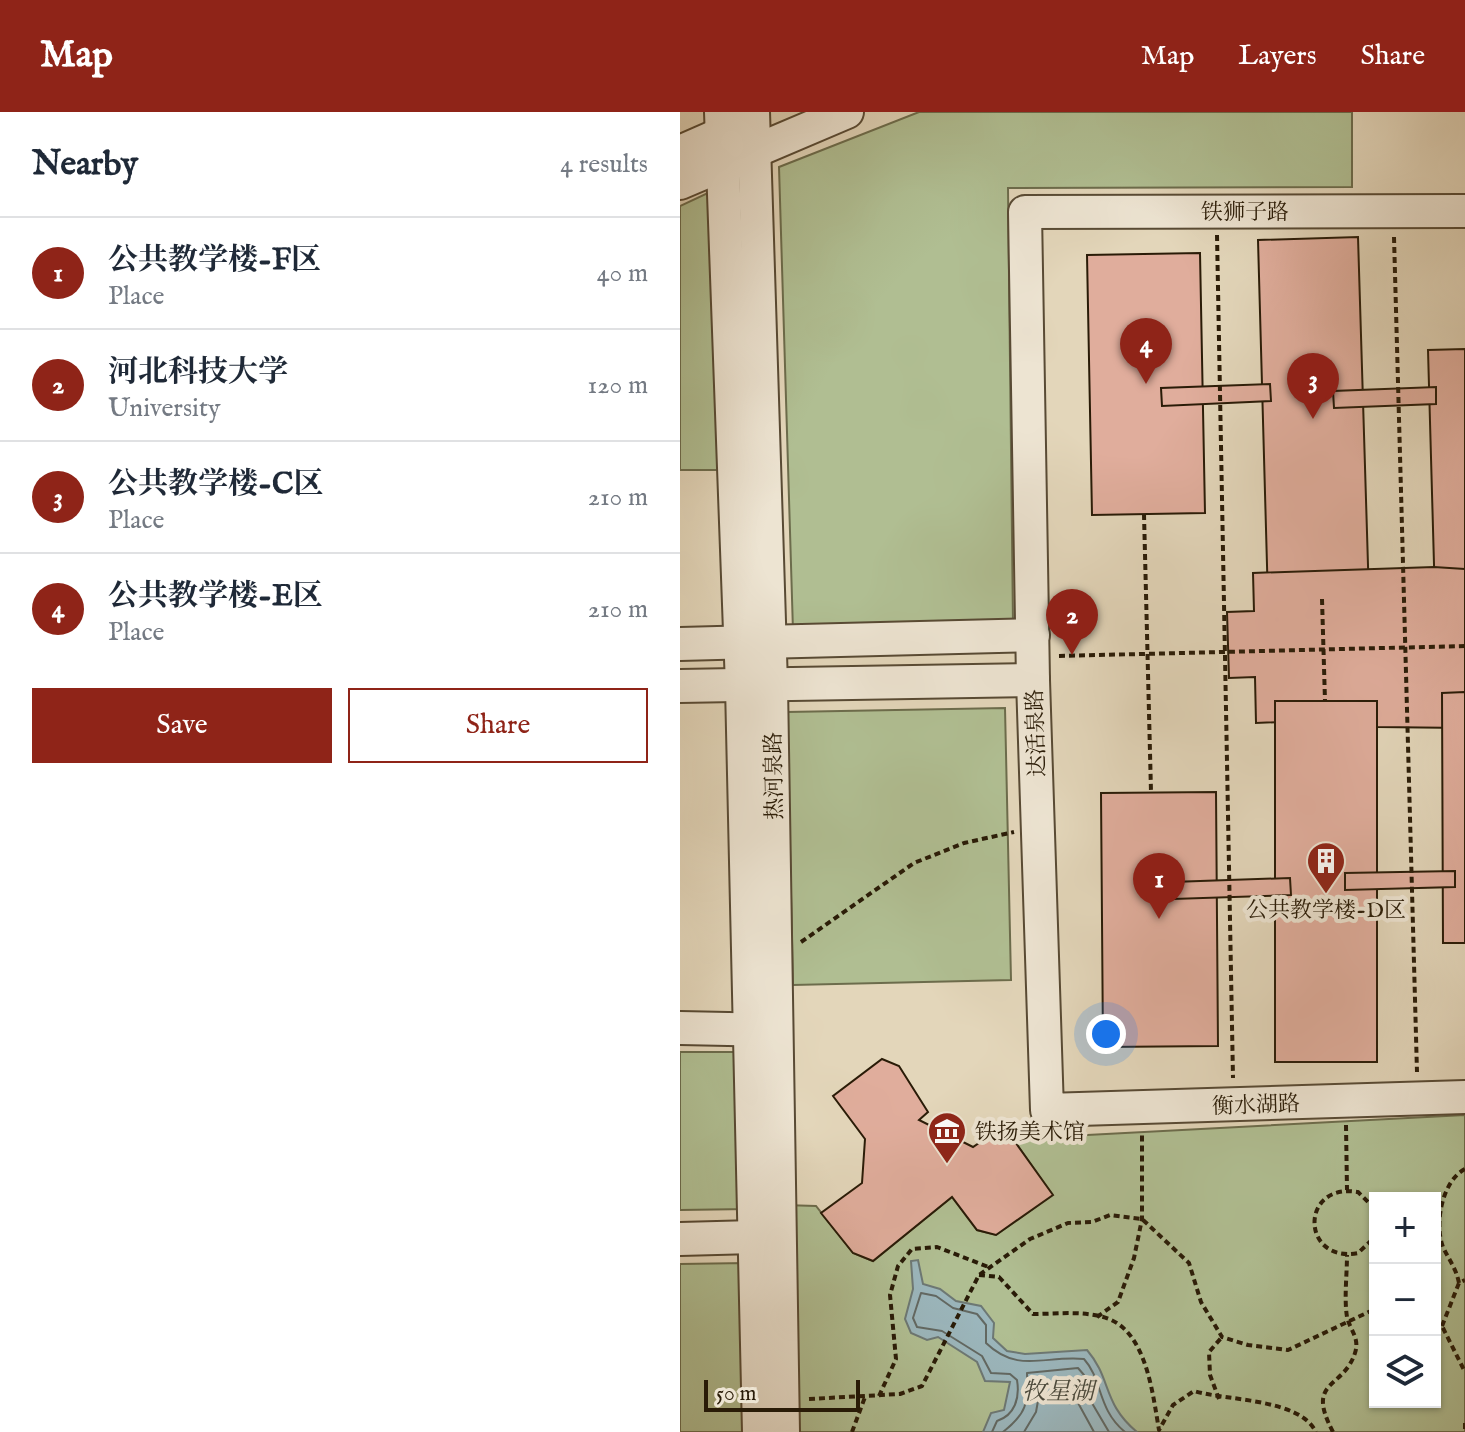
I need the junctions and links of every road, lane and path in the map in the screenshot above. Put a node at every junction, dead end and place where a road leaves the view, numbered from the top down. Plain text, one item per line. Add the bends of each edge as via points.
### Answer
1 (847, 112) edge
2 (758, 124) edge
3 (721, 136) edge
4 (680, 152) edge
5 (680, 183) edge
6 (1216, 211) junction
7 (1393, 211) junction
8 (1465, 211) edge
9 (1025, 212) joint
10 (1144, 514) dead end
11 (1322, 599) dead end
12 (755, 642) junction
13 (680, 644) edge
14 (1465, 646) edge
15 (1405, 648) junction
16 (1324, 650) junction
17 (1225, 652) junction
18 (1149, 655) junction
19 (1033, 657) junction
20 (680, 686) edge
21 (757, 686) junction
22 (1325, 701) dead end
23 (1151, 792) dead end
24 (1038, 827) junction
25 (776, 959) junction
26 (680, 1028) edge
27 (764, 1030) junction
28 (1465, 1097) edge
29 (1418, 1099) junction
30 (1346, 1101) junction
31 (1233, 1104) junction
32 (1143, 1107) junction
33 (1047, 1110) joint
34 (1465, 1169) edge
35 (1347, 1190) junction
36 (1369, 1201) edge
37 (1142, 1219) junction
38 (754, 1237) junction
39 (680, 1239) edge
40 (1369, 1244) edge
41 (1347, 1255) junction
42 (991, 1268) junction
43 (979, 1275) junction
44 (1465, 1280) edge
45 (1459, 1283) junction
46 (1369, 1311) edge
47 (1097, 1317) junction
48 (1347, 1319) junction
49 (1442, 1326) joint
50 (1222, 1337) junction
51 (1465, 1372) edge
52 (865, 1396) junction
53 (879, 1396) junction
54 (1219, 1399) junction
55 (782, 1416) edge
56 (759, 1432) edge
57 (852, 1432) edge
58 (1316, 1432) edge
59 (1333, 1432) edge

1 - 2 lane
2 - 3 lane
2 - 12 lane, 热河泉路
3 - 4 lane
3 - 5 lane
3 - 12 lane, 热河泉路
6 - 7 lane, 铁狮子路
6 - 9 lane, 铁狮子路
6 - 17 path
7 - 8 lane, 铁狮子路
7 - 15 path
9 - 19 lane, 达活泉路
10 - 18 path
11 - 16 path
12 - 13 lane
12 - 19 lane
12 - 21 lane, 热河泉路
14 - 15 path
15 - 16 path
15 - 29 path
16 - 17 path
16 - 22 path
17 - 18 path
17 - 31 path
18 - 19 path
18 - 23 path
19 - 21 lane
19 - 24 lane, 达活泉路
20 - 21 lane
21 - 25 lane, 热河泉路
21 - 27 lane, 热河泉路
24 - 25 path via 964,843 914,863
24 - 33 lane, 达活泉路
25 - 27 lane, 热河泉路
26 - 27 lane
27 - 38 lane, 热河泉路
27 - 55 lane, 热河泉路
28 - 29 lane, 衡水湖路
29 - 30 lane, 衡水湖路
30 - 31 lane, 衡水湖路
30 - 35 path
31 - 32 lane, 衡水湖路
32 - 33 lane, 衡水湖路
32 - 37 path
34 - 45 path via 1446,1192 1440,1221 1443,1246
35 - 36 path
35 - 41 path via 1320,1204 1314,1223 1320,1242
37 - 42 path via 1110,1215 1068,1223 1030,1239
37 - 47 path via 1118,1302
37 - 50 path via 1189,1263 1201,1302
38 - 39 lane
38 - 56 lane, 热河泉路
40 - 41 path
41 - 48 path
42 - 43 path
42 - 53 path via 937,1247 912,1249 898,1266 890,1295 896,1359
43 - 47 path via 999,1277 1033,1314
43 - 53 path via 922,1386
44 - 45 path
45 - 49 path
46 - 48 path
47 - 54 path via 1111,1320 1135,1342 1159,1430 1173,1405 1194,1391
48 - 50 path via 1288,1350
48 - 59 path via 1356,1337 1355,1354 1326,1389 1322,1410
49 - 51 path
50 - 54 path via 1209,1352
52 - 53 path
52 - 55 path
52 - 57 path
54 - 58 path via 1286,1407

